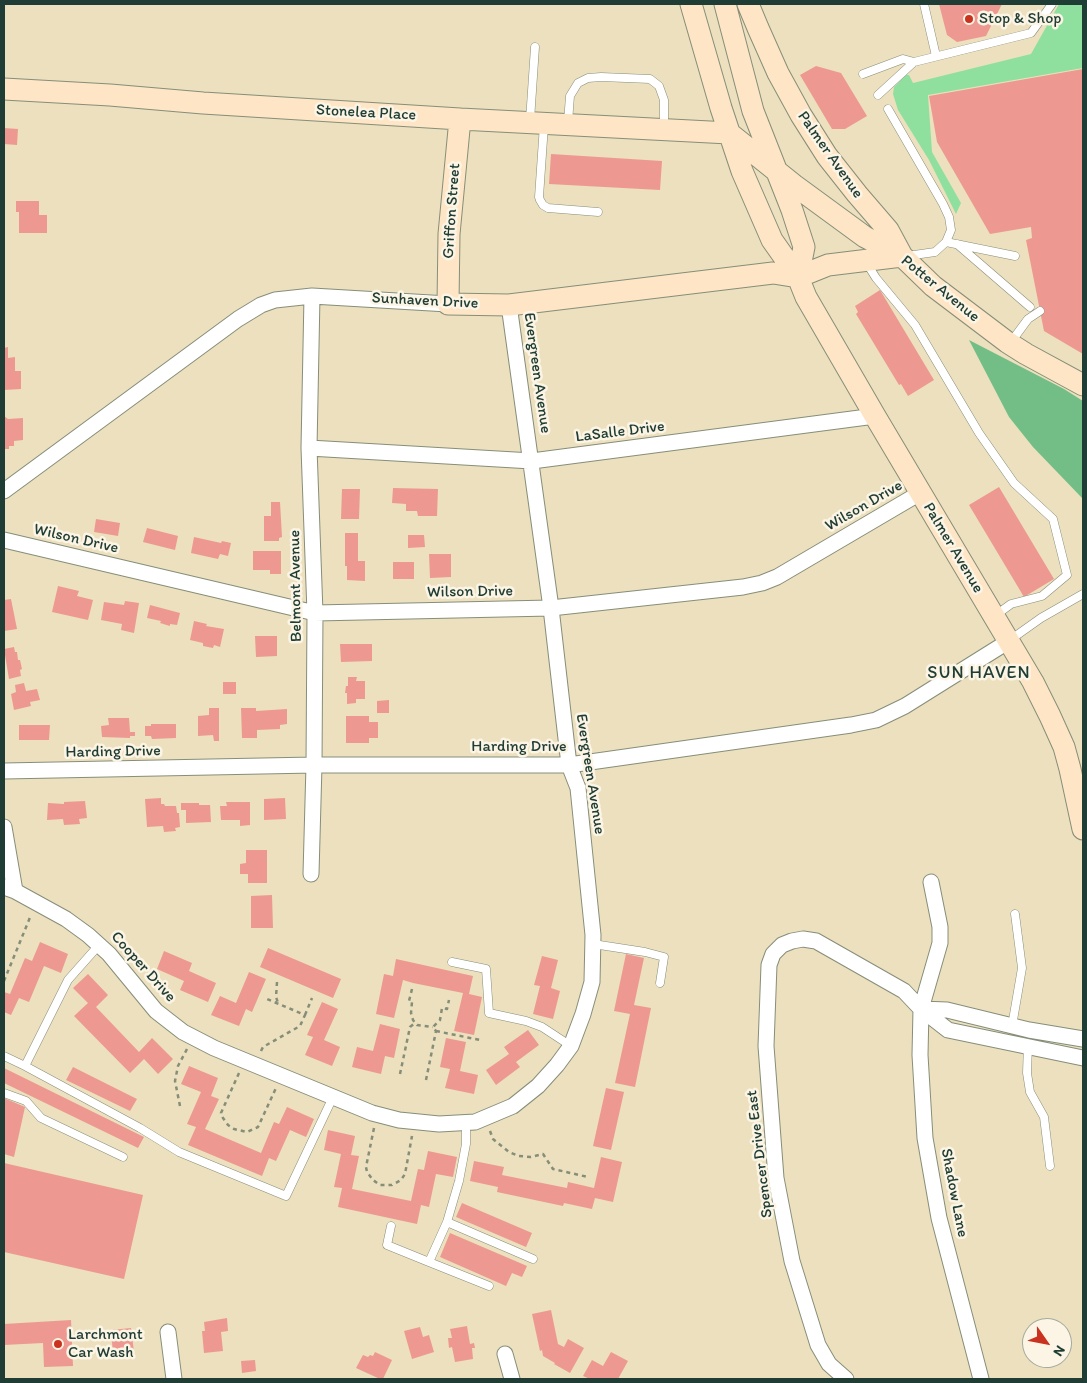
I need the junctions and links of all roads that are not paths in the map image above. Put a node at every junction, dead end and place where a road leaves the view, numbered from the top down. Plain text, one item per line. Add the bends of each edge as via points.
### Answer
1 (691, 4) edge
2 (725, 4) edge
3 (748, 4) edge
4 (924, 4) edge
5 (1052, 4) edge
6 (535, 47) dead end
7 (936, 56) junction
8 (914, 62) junction
9 (863, 74) dead end
10 (4, 89) edge
11 (878, 94) dead end
12 (888, 109) dead end
13 (460, 119) junction
14 (537, 123) junction
15 (567, 124) junction
16 (664, 129) junction
17 (729, 133) junction
18 (776, 170) junction
19 (598, 212) dead end
20 (946, 242) junction
21 (957, 244) junction
22 (902, 256) junction
23 (1015, 256) dead end
24 (864, 260) junction
25 (798, 277) junction
26 (312, 296) junction
27 (448, 304) junction
28 (509, 304) junction
29 (1030, 307) dead end
30 (1040, 311) dead end
31 (1010, 344) junction
32 (1083, 385) edge
33 (875, 416) junction
34 (309, 448) junction
35 (532, 461) junction
36 (4, 491) edge
37 (920, 493) junction
38 (4, 540) edge
39 (1083, 594) edge
40 (551, 608) junction
41 (315, 613) junction
42 (994, 616) junction
43 (1009, 641) junction
44 (569, 765) junction
45 (314, 766) junction
46 (4, 771) edge
47 (4, 827) edge
48 (1083, 829) edge
49 (311, 874) dead end
50 (931, 882) dead end
51 (9, 889) edge
52 (1015, 914) dead end
53 (593, 944) junction
54 (100, 945) junction
55 (452, 962) dead end
56 (660, 983) dead end
57 (921, 1009) junction
58 (1012, 1026) junction
59 (1029, 1030) junction
60 (1083, 1038) edge
61 (570, 1046) junction
62 (1028, 1046) junction
63 (4, 1056) edge
64 (1083, 1058) edge
65 (25, 1066) junction
66 (4, 1094) edge
67 (337, 1099) junction
68 (466, 1122) junction
69 (123, 1157) dead end
70 (1050, 1166) dead end
71 (447, 1222) junction
72 (391, 1226) dead end
73 (533, 1259) dead end
74 (429, 1262) junction
75 (489, 1286) dead end
76 (168, 1332) dead end
77 (505, 1354) dead end
78 (174, 1379) edge
79 (512, 1379) edge
80 (846, 1379) edge
81 (981, 1379) edge

1 - 17 street, Palmer Avenue
2 - 18 street via 753,112
3 - 22 street, Palmer Avenue via 778,73 801,115 833,163 888,230
4 - 7 lane
5 - 7 lane via 1031,33
6 - 14 lane
7 - 8 lane
8 - 9 lane via 904,59
8 - 11 lane
10 - 13 street, Stonelea Place
12 - 20 lane via 949,217 951,230
13 - 14 street, Stonelea Place
13 - 27 street, Griffon Street via 449,234
14 - 15 street, Stonelea Place
14 - 19 lane via 539,197 543,205
15 - 16 street, Stonelea Place
15 - 16 lane via 570,96 578,84 588,78 650,79 659,86 664,100
16 - 17 street, Stonelea Place
17 - 18 street, Potter Avenue
17 - 25 street, Palmer Avenue via 772,240
18 - 22 street, Potter Avenue via 871,241
18 - 25 street via 804,247
20 - 21 lane
20 - 22 lane via 935,252
21 - 23 lane
21 - 29 lane
22 - 24 street
22 - 31 street, Potter Avenue via 933,286
24 - 25 street via 828,265
24 - 42 lane via 915,326 979,433 1014,483 1053,519 1067,575 1042,596 1011,604
25 - 28 street, Sunhaven Drive via 773,273
25 - 33 street, Palmer Avenue via 806,297
26 - 27 street, Sunhaven Drive
26 - 34 street, Belmont Avenue
26 - 36 street, Sunhaven Drive via 276,300 238,318
27 - 28 street, Sunhaven Drive
28 - 35 street, Evergreen Avenue
30 - 31 lane via 1028,318
31 - 32 street, Potter Avenue
33 - 35 street, LaSalle Drive
33 - 37 street, Palmer Avenue
34 - 35 street, LaSalle Drive
34 - 41 street, Belmont Avenue
35 - 40 street, Evergreen Avenue
37 - 40 street, Wilson Drive via 762,583
37 - 42 street, Palmer Avenue
38 - 41 street, Wilson Drive
39 - 43 lane via 1040,618
40 - 41 street, Wilson Drive
40 - 44 street, Evergreen Avenue
41 - 45 street, Belmont Avenue
42 - 43 street, Palmer Avenue
43 - 44 street, Harding Drive via 905,706 876,720
43 - 48 street, Palmer Avenue via 1064,747
44 - 45 street, Harding Drive
44 - 53 street, Evergreen Avenue via 578,788
45 - 46 street, Harding Drive
45 - 49 street, Belmont Avenue
47 - 51 street
50 - 57 street, Shadow Lane via 940,943
51 - 54 street, Cooper Drive via 66,919
52 - 58 lane via 1022,968
53 - 56 lane via 664,957
53 - 61 street, Evergreen Avenue via 592,982
54 - 65 lane via 68,980
54 - 67 street, Cooper Drive via 156,1010 183,1032
55 - 61 lane via 486,969 489,1013 542,1027
57 - 58 street via 947,1010
57 - 62 street via 948,1030
57 - 80 street, Spencer Drive East via 904,991 816,941 804,939 782,945 773,954 769,965 766,1046 776,1178 792,1261 818,1345 830,1364
57 - 81 street, Shadow Lane via 925,1138 939,1218
58 - 59 street
59 - 60 street
59 - 62 lane
61 - 68 street, Evergreen Avenue via 538,1086 513,1106 475,1122
62 - 64 street
62 - 70 lane via 1030,1092 1044,1117
63 - 65 lane
65 - 67 lane via 179,1152 286,1196
66 - 69 lane via 26,1101 41,1118
67 - 68 street, Evergreen Avenue via 399,1120 439,1124
68 - 71 lane via 466,1144 459,1181
71 - 73 lane
71 - 74 lane
72 - 74 lane via 387,1245
74 - 75 lane
76 - 78 street
77 - 79 street

